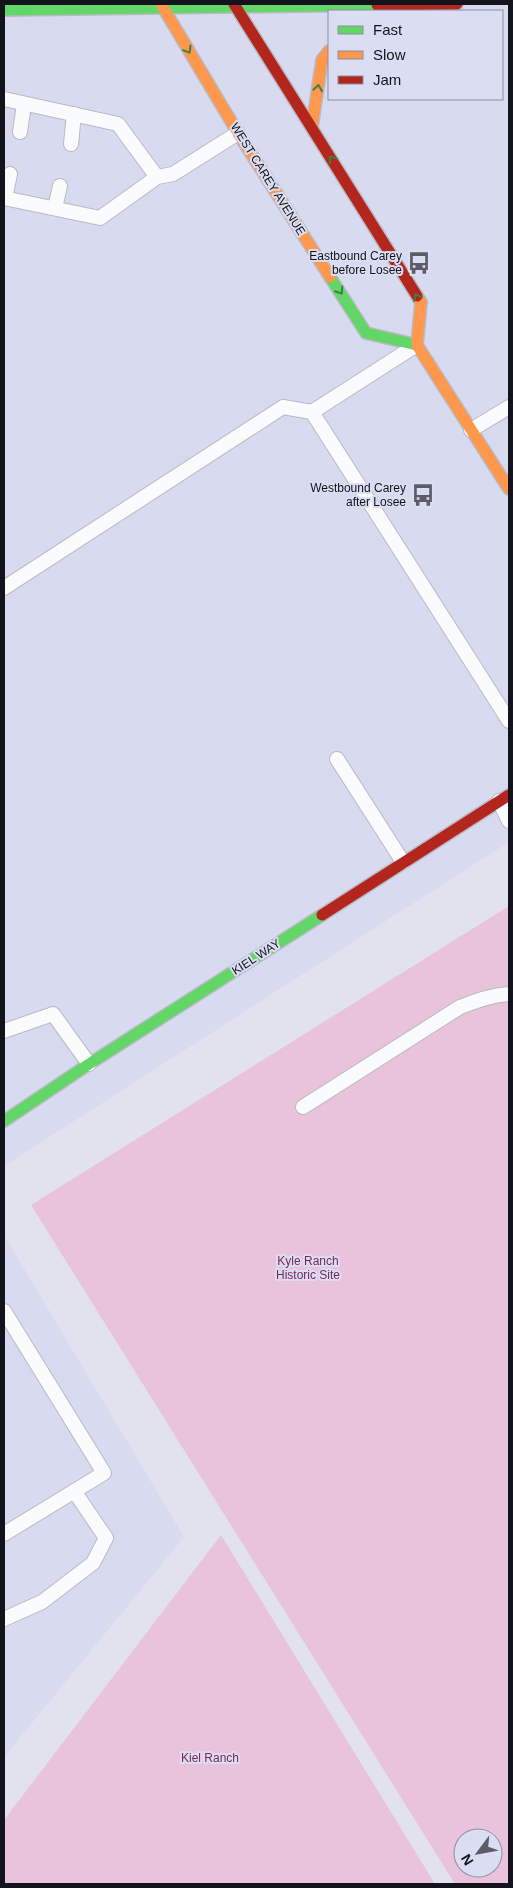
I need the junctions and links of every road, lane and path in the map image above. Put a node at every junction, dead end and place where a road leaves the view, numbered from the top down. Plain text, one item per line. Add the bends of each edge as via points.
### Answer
1 (457, 4) edge
2 (235, 5) edge
3 (162, 6) edge
4 (383, 8) edge
5 (4, 10) edge
6 (328, 52) edge
7 (4, 99) edge
8 (24, 104) junction
9 (74, 114) junction
10 (312, 127) junction
11 (20, 132) dead end
12 (238, 133) junction
13 (71, 144) dead end
14 (10, 174) dead end
15 (157, 177) junction
16 (60, 186) dead end
17 (4, 198) edge
18 (55, 208) junction
19 (417, 345) junction
20 (509, 407) edge
21 (312, 412) junction
22 (471, 430) junction
23 (509, 489) edge
24 (4, 588) edge
25 (509, 722) edge
26 (337, 759) dead end
27 (504, 798) edge
28 (509, 821) edge
29 (403, 862) junction
30 (509, 994) edge
31 (4, 1031) edge
32 (89, 1064) junction
33 (304, 1108) dead end
34 (4, 1121) edge
35 (4, 1311) edge
36 (74, 1491) junction
37 (4, 1534) edge
38 (4, 1619) edge

1 - 4 main road
2 - 3 main road
2 - 4 main road
2 - 10 main road
3 - 5 main road
3 -> 12 main road, WEST CAREY AVENUE
10 -> 6 main road via 322,60
7 - 8 lane
8 - 9 lane
8 - 11 lane
9 - 13 lane
9 - 15 lane via 118,124
19 -> 10 main road via 421,302
12 - 15 lane via 173,174
12 -> 19 main road, WEST CAREY AVENUE via 366,333
14 - 17 lane
15 - 18 lane via 100,218
16 - 18 lane
17 - 18 lane
19 - 21 lane
19 - 22 main road
20 - 22 lane
21 - 24 lane via 283,407
21 - 25 lane
22 - 23 main road
26 - 29 lane
27 - 28 lane
27 - 29 main road, KIEL WAY
29 - 32 main road, KIEL WAY
30 - 33 lane via 480,999 460,1007
31 - 32 lane via 53,1014
32 - 34 main road, KIEL WAY
35 - 36 lane via 104,1473
36 - 37 lane
36 - 38 lane via 106,1538 93,1563 42,1602

